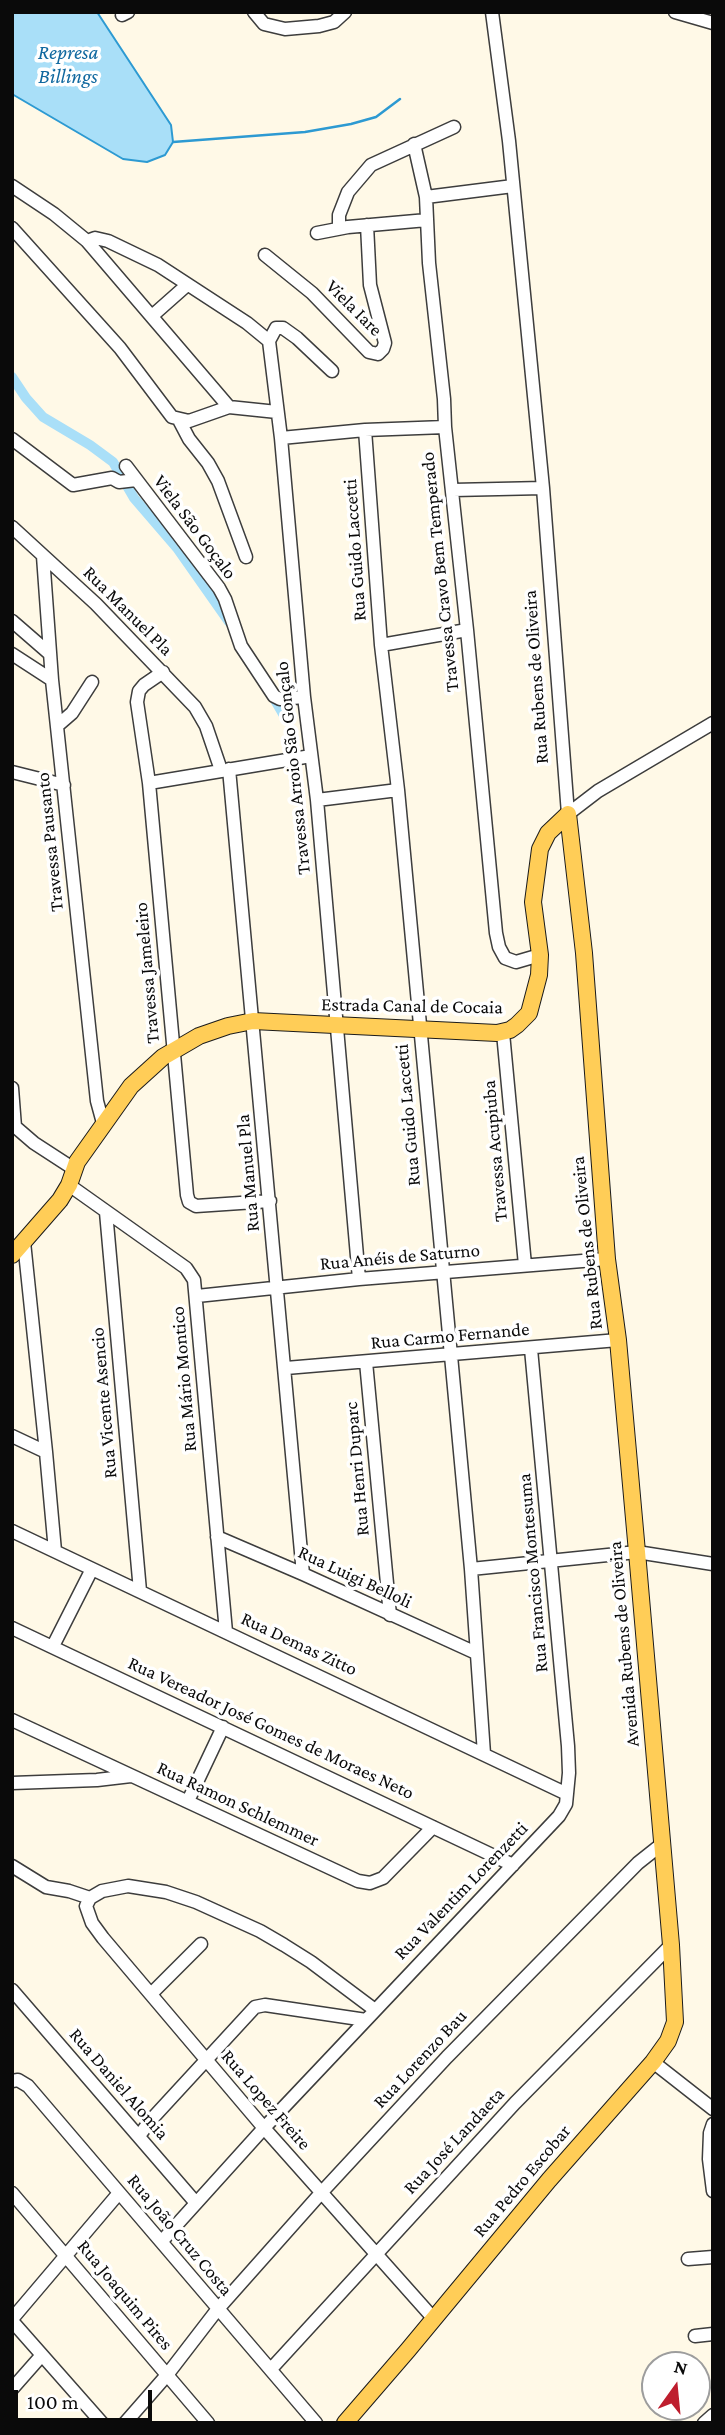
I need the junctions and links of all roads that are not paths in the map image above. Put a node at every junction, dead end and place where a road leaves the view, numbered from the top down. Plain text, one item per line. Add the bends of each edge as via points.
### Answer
1 (254, 12) edge
2 (345, 12) edge
3 (492, 12) edge
4 (675, 12) edge
5 (713, 23) edge
6 (454, 127) dead end
7 (414, 144) junction
8 (12, 186) edge
9 (513, 186) junction
10 (426, 197) junction
11 (427, 220) junction
12 (367, 225) junction
13 (12, 228) edge
14 (339, 228) junction
15 (317, 233) dead end
16 (87, 241) junction
17 (265, 255) dead end
18 (187, 285) junction
19 (152, 316) junction
20 (269, 341) junction
21 (332, 371) dead end
22 (229, 407) junction
23 (277, 412) junction
24 (179, 420) junction
25 (445, 427) junction
26 (365, 430) junction
27 (281, 438) junction
28 (12, 439) edge
29 (126, 466) dead end
30 (130, 481) junction
31 (543, 488) junction
32 (453, 490) junction
33 (12, 527) edge
34 (43, 556) junction
35 (246, 557) dead end
36 (12, 621) edge
37 (467, 630) junction
38 (381, 645) junction
39 (12, 654) edge
40 (50, 654) junction
41 (163, 671) junction
42 (52, 680) junction
43 (92, 682) dead end
44 (304, 697) junction
45 (713, 723) edge
46 (58, 726) junction
47 (311, 756) junction
48 (225, 769) junction
49 (12, 772) edge
50 (149, 783) junction
51 (64, 785) junction
52 (398, 790) junction
53 (317, 800) junction
54 (568, 814) junction
55 (540, 955) junction
56 (254, 1021) junction
57 (337, 1025) junction
58 (420, 1030) junction
59 (503, 1032) junction
60 (174, 1051) junction
61 (12, 1088) edge
62 (103, 1123) junction
63 (14, 1126) edge
64 (74, 1169) junction
65 (69, 1185) junction
66 (270, 1201) junction
67 (106, 1212) junction
68 (24, 1242) junction
69 (12, 1255) edge
70 (607, 1259) junction
71 (525, 1265) junction
72 (442, 1274) junction
73 (359, 1279) junction
74 (277, 1289) junction
75 (197, 1296) junction
76 (618, 1340) junction
77 (531, 1349) junction
78 (450, 1356) junction
79 (366, 1362) junction
80 (286, 1368) junction
81 (12, 1436) edge
82 (46, 1452) junction
83 (12, 1531) edge
84 (217, 1538) junction
85 (54, 1551) junction
86 (637, 1552) junction
87 (552, 1562) junction
88 (713, 1564) edge
89 (92, 1569) junction
90 (471, 1569) junction
91 (303, 1574) junction
92 (140, 1591) junction
93 (390, 1615) junction
94 (12, 1628) edge
95 (226, 1632) junction
96 (53, 1646) junction
97 (476, 1653) junction
98 (12, 1720) edge
99 (223, 1727) junction
100 (484, 1754) junction
101 (132, 1776) junction
102 (12, 1783) edge
103 (568, 1794) junction
104 (188, 1801) junction
105 (433, 1826) junction
106 (662, 1844) junction
107 (513, 1865) junction
108 (12, 1866) edge
109 (90, 1898) junction
110 (201, 1944) dead end
111 (671, 1945) junction
112 (151, 1994) junction
113 (14, 1997) edge
114 (375, 2010) junction
115 (366, 2020) junction
116 (208, 2061) junction
117 (653, 2062) junction
118 (12, 2081) edge
119 (713, 2109) edge
120 (713, 2124) edge
121 (264, 2128) junction
122 (139, 2136) junction
123 (713, 2191) edge
124 (12, 2193) edge
125 (119, 2193) junction
126 (321, 2193) junction
127 (196, 2203) junction
128 (162, 2241) junction
129 (66, 2255) junction
130 (377, 2255) junction
131 (713, 2257) edge
132 (688, 2259) dead end
133 (217, 2310) junction
134 (434, 2319) junction
135 (12, 2320) edge
136 (713, 2334) edge
137 (695, 2336) dead end
138 (42, 2355) junction
139 (271, 2369) junction
140 (167, 2375) junction
141 (12, 2389) edge
142 (713, 2415) edge
143 (102, 2423) edge
144 (125, 2423) edge
145 (208, 2423) edge
146 (316, 2423) edge
147 (345, 2423) edge
148 (704, 2423) edge

1 - 2 street via 270,27 285,29 334,22
3 - 9 street, Rua Rubens de Oliveira
4 - 5 street
6 - 7 street
7 - 10 street, Travessa Cravo Bem Temperado
7 - 14 street via 378,160 359,176 344,200
8 - 16 street
9 - 10 street
9 - 31 street, Rua Rubens de Oliveira
10 - 11 street, Travessa Cravo Bem Temperado
11 - 12 street
11 - 25 street, Travessa Cravo Bem Temperado
12 - 14 street
12 - 17 street, Viela Iare via 370,285 385,343 375,354
13 - 24 street via 120,348 170,415
14 - 15 street
16 - 18 street via 108,241
16 - 19 street
18 - 19 street
18 - 20 street
19 - 22 street
20 - 21 street via 277,327 283,328
20 - 23 street, Travessa Arroio São Gonçalo
22 - 23 street
22 - 24 street
23 - 27 street, Travessa Arroio São Gonçalo
24 - 35 street via 218,481
25 - 26 street
25 - 32 street, Travessa Cravo Bem Temperado
26 - 27 street
26 - 38 street, Rua Guido Laccetti
27 - 44 street, Travessa Arroio São Gonçalo
28 - 30 street via 73,485 112,478
29 - 30 street, Viela São Goçalo
30 - 44 street, Viela São Goçalo via 219,588 241,646 274,696
31 - 32 street
31 - 54 street, Rua Rubens de Oliveira
32 - 37 street, Travessa Cravo Bem Temperado
33 - 34 street, Rua Manuel Pla
34 - 40 street, Travessa Pausanto
34 - 41 street, Rua Manuel Pla
36 - 40 street
37 - 38 street
37 - 55 street, Travessa Cravo Bem Temperado via 496,933 502,954 511,961
38 - 52 street, Rua Guido Laccetti
39 - 42 street
40 - 42 street, Travessa Pausanto
41 - 48 street, Rua Manuel Pla via 201,716
41 - 50 street, Travessa Jameleiro via 144,685 136,702
42 - 46 street, Travessa Pausanto
43 - 46 street
44 - 47 street, Travessa Arroio São Gonçalo
45 - 54 street, Estrada Canal de Cocaia via 598,791
46 - 51 street, Travessa Pausanto
47 - 48 street
47 - 53 street, Travessa Arroio São Gonçalo
48 - 50 street
48 - 56 street, Rua Manuel Pla
49 - 51 street
50 - 60 street, Travessa Jameleiro
51 - 62 street, Travessa Pausanto
52 - 53 street
52 - 58 street, Rua Guido Laccetti
53 - 57 street, Travessa Arroio São Gonçalo
54 - 55 main road, Estrada Canal de Cocaia via 544,840 537,861 533,902
54 - 70 main road, Rua Rubens de Oliveira via 584,953
55 - 59 main road, Estrada Canal de Cocaia via 529,1013
56 - 57 main road, Estrada Canal de Cocaia
56 - 60 main road, Estrada Canal de Cocaia via 213,1030
56 - 66 street, Rua Manuel Pla
57 - 58 main road, Estrada Canal de Cocaia
57 - 73 street, Travessa Arroio São Gonçalo
58 - 59 main road, Estrada Canal de Cocaia
58 - 72 street, Rua Guido Laccetti
59 - 71 street, Travessa Acupiuba
60 - 62 main road, Estrada Canal de Cocaia via 141,1076
60 - 66 street, Travessa Jameleiro via 189,1202 196,1206
61 - 63 street
62 - 64 main road, Estrada Canal de Cocaia
63 - 64 street
64 - 65 main road, Estrada Canal de Cocaia
65 - 67 street, Rua Mário Montico
65 - 68 main road, Estrada Canal de Cocaia
66 - 74 street, Rua Manuel Pla
67 - 75 street, Rua Mário Montico via 186,1268
67 - 92 street, Rua Vicente Asencio
68 - 69 main road, Estrada Canal de Cocaia
68 - 82 street
70 - 71 street, Rua Anéis de Saturno
70 - 76 main road, Rua Rubens de Oliveira
71 - 72 street, Rua Anéis de Saturno
72 - 73 street, Rua Anéis de Saturno
72 - 78 street, Rua Guido Laccetti
73 - 74 street, Rua Anéis de Saturno
74 - 75 street, Rua Anéis de Saturno
74 - 80 street, Rua Manuel Pla
75 - 84 street, Rua Mário Montico
76 - 77 street, Rua Carmo Fernande
76 - 86 main road, Avenida Rubens de Oliveira
77 - 78 street, Rua Carmo Fernande
77 - 87 street, Rua Francisco Montesuma
78 - 79 street, Rua Carmo Fernande
78 - 90 street, Rua Guido Laccetti
79 - 80 street, Rua Carmo Fernande
79 - 93 street, Rua Henri Duparc
80 - 91 street, Rua Manuel Pla
81 - 82 street
82 - 85 street
83 - 85 street, Rua Demas Zitto
84 - 91 street, Rua Luigi Belloli
84 - 95 street, Rua Mário Montico
85 - 89 street, Rua Demas Zitto
86 - 87 street
86 - 88 street
86 - 106 main road, Avenida Rubens de Oliveira
87 - 90 street
87 - 103 street, Rua Francisco Montesuma
89 - 92 street, Rua Demas Zitto
89 - 96 street
90 - 97 street, Rua Guido Laccetti
91 - 93 street, Rua Luigi Belloli
92 - 95 street, Rua Demas Zitto
93 - 97 street, Rua Luigi Belloli
94 - 96 street, Rua Vereador José Gomes de Moraes Neto
95 - 100 street, Rua Demas Zitto
96 - 99 street, Rua Vereador José Gomes de Moraes Neto
97 - 100 street, Rua Guido Laccetti
98 - 101 street, Rua Ramon Schlemmer
99 - 104 street
99 - 105 street, Rua Vereador José Gomes de Moraes Neto
100 - 103 street, Rua Demas Zitto
101 - 102 street
101 - 104 street, Rua Ramon Schlemmer
103 - 107 street, Rua Valentim Lorenzetti via 559,1816
104 - 105 street, Rua Ramon Schlemmer via 364,1882 383,1878
105 - 107 street, Rua Vereador José Gomes de Moraes Neto
106 - 111 main road, Avenida Rubens de Oliveira
106 - 126 street, Rua Lorenzo Bau via 447,2057
107 - 114 street, Rua Valentim Lorenzetti
108 - 109 street via 46,1887
109 - 112 street, Rua Lopez Freire via 86,1906 92,1923
109 - 114 street via 128,1886 189,1899 284,1945
110 - 112 street
111 - 117 main road, Rua Pedro Escobar via 675,2022
111 - 130 street, Rua José Landaeta via 515,2103
112 - 116 street, Rua Lopez Freire
113 - 122 street, Rua Daniel Alomia
114 - 115 street, Rua Valentim Lorenzetti
115 - 116 street via 260,2006
115 - 121 street, Rua Valentim Lorenzetti
116 - 121 street, Rua Lopez Freire
116 - 122 street
117 - 119 street
117 - 134 main road, Rua Pedro Escobar
118 - 125 street, Rua João Cruz Costa via 28,2086
120 - 123 street via 709,2160
121 - 126 street, Rua Lopez Freire
121 - 127 street, Rua Valentim Lorenzetti
122 - 127 street, Rua Daniel Alomia
124 - 129 street, Rua Joaquim Pires
125 - 128 street, Rua João Cruz Costa
125 - 129 street
126 - 130 street, Rua Lopez Freire
126 - 133 street, Rua Lorenzo Bau
127 - 128 street, Rua Valentim Lorenzetti
128 - 133 street, Rua João Cruz Costa
129 - 135 street
129 - 140 street, Rua Joaquim Pires
130 - 134 street, Rua Lopez Freire
130 - 139 street, Rua José Landaeta
131 - 132 street
133 - 139 street, Rua João Cruz Costa
133 - 140 street, Rua Lorenzo Bau
134 - 147 main road, Rua Pedro Escobar
135 - 138 street
136 - 137 street
138 - 141 street
138 - 143 street
139 - 146 street, Rua João Cruz Costa
140 - 144 street, Rua Lorenzo Bau
140 - 145 street, Rua Joaquim Pires
142 - 148 street

